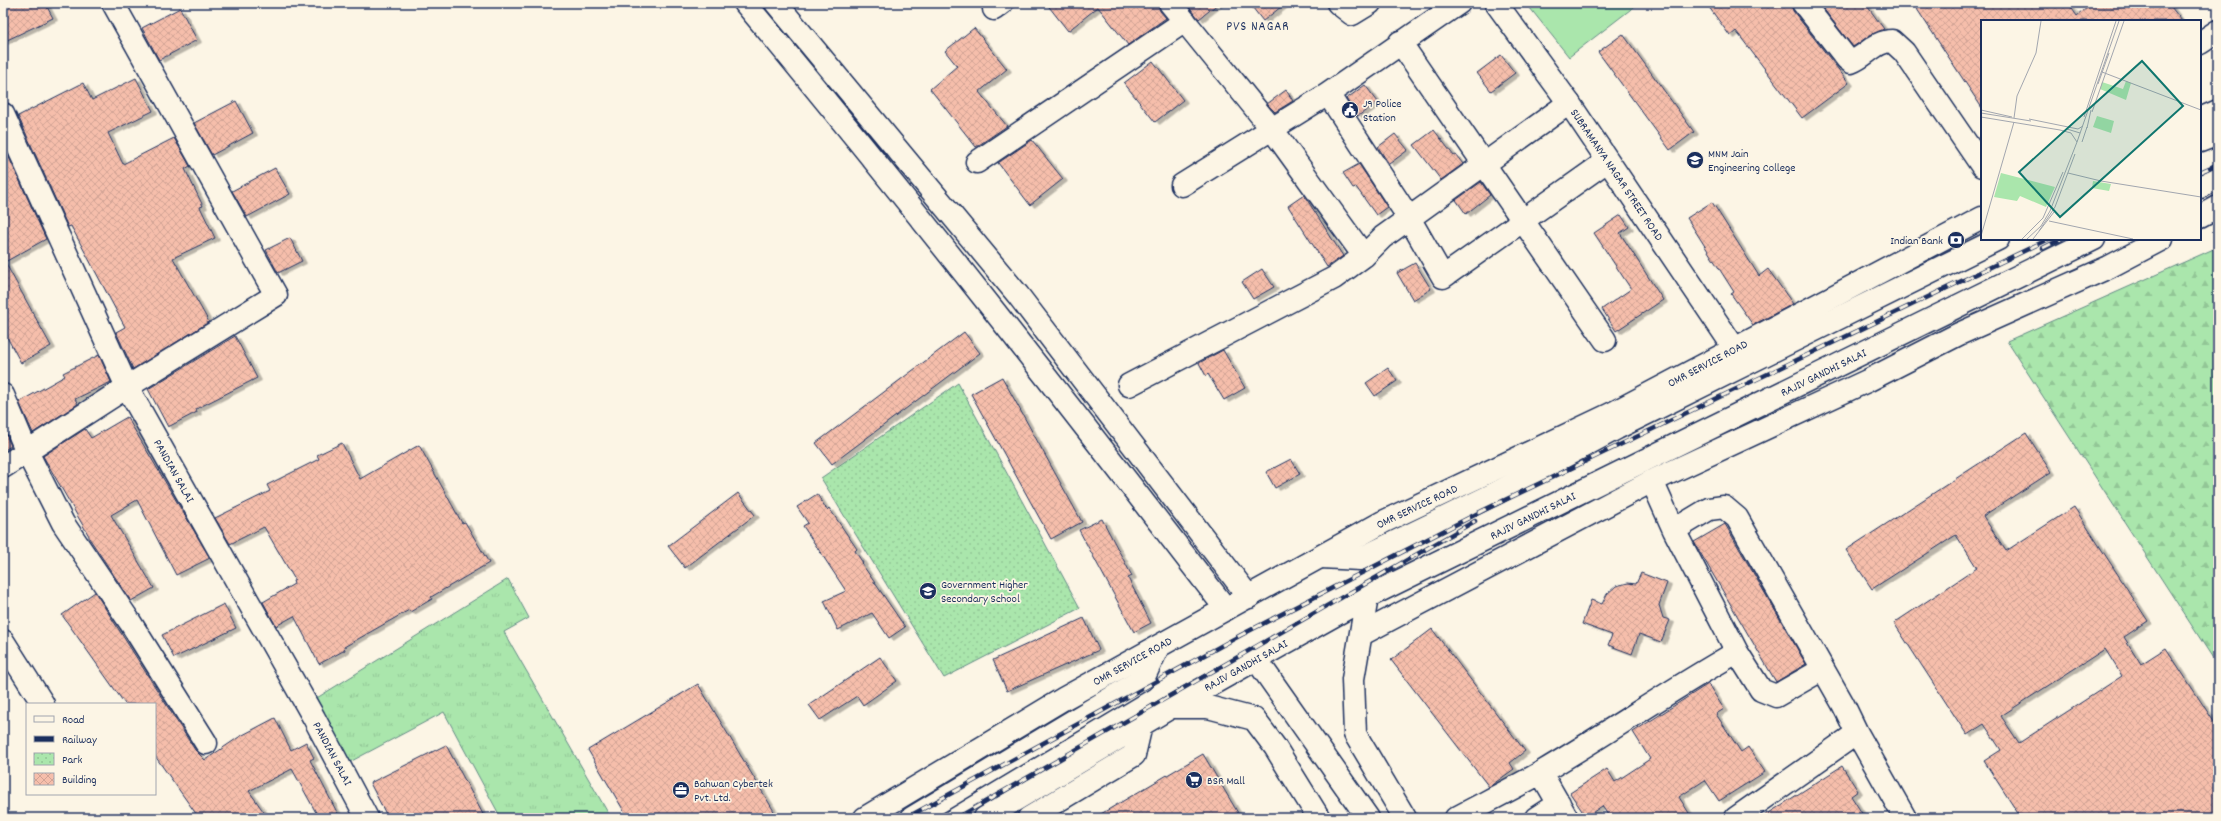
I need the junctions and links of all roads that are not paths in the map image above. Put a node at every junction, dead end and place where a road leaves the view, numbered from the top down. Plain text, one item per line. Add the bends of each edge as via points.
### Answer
1 (113, 3) edge
2 (745, 3) edge
3 (776, 3) edge
4 (1170, 3) edge
5 (1338, 3) edge
6 (1370, 3) edge
7 (1459, 3) edge
8 (1496, 3) edge
9 (1802, 3) edge
10 (1185, 21) junction
11 (2218, 31) edge
12 (1400, 42) junction
13 (2201, 42) edge
14 (1328, 94) junction
15 (1569, 103) junction
16 (2218, 111) edge
17 (3, 114) edge
18 (2201, 118) edge
19 (1272, 129) junction
20 (2218, 134) edge
21 (2201, 141) edge
22 (1607, 161) junction
23 (977, 162) dead end
24 (1484, 164) junction
25 (1981, 165) edge
26 (2218, 178) edge
27 (1182, 185) dead end
28 (2201, 186) edge
29 (2218, 207) edge
30 (2201, 216) edge
31 (1409, 218) junction
32 (1523, 219) junction
33 (1981, 219) edge
34 (1996, 240) edge
35 (2092, 240) edge
36 (2160, 240) edge
37 (1364, 256) junction
38 (1605, 340) dead end
39 (1739, 358) junction
40 (1128, 385) dead end
41 (127, 387) junction
42 (3, 395) edge
43 (27, 452) junction
44 (3, 467) edge
45 (1652, 481) junction
46 (1674, 530) junction
47 (1321, 557) junction
48 (1367, 596) junction
49 (1248, 597) junction
50 (1226, 609) junction
51 (1362, 634) junction
52 (3, 641) edge
53 (1158, 647) junction
54 (1737, 652) junction
55 (1256, 659) junction
56 (1823, 669) junction
57 (42, 703) edge
58 (1171, 707) junction
59 (1142, 725) junction
60 (1857, 733) junction
61 (206, 743) dead end
62 (1540, 773) junction
63 (1563, 811) edge
64 (366, 818) edge
65 (865, 818) edge
66 (912, 818) edge
67 (985, 818) edge
68 (1029, 818) edge
69 (1319, 818) edge
70 (1368, 818) edge
71 (1405, 818) edge
72 (1456, 818) edge
73 (1536, 818) edge
74 (1736, 818) edge
75 (1905, 818) edge

1 - 41 street via 276,295
2 - 50 street via 1037,364
3 - 49 street via 1018,295
4 - 10 street
5 - 6 street via 1352,14
7 - 12 street
8 - 15 street, SUBRAMANYA NAGAR STREET ROAD
9 - 25 street via 1852,62 1883,41 1892,41 1904,52
10 - 19 street
10 - 23 street
11 - 13 street
12 - 14 street
12 - 24 street
14 - 19 street
14 - 31 street
15 - 22 street, SUBRAMANYA NAGAR STREET ROAD
15 - 24 street
16 - 18 street
17 - 41 street, PANDIAN SALAI
19 - 27 street
19 - 37 street
20 - 21 street
22 - 32 street
22 - 39 street, SUBRAMANYA NAGAR STREET ROAD
24 - 31 street
24 - 32 street
26 - 28 street
29 - 30 street
31 - 32 street via 1443,276
31 - 37 street via 1383,237
32 - 38 street
33 - 39 street, OMR SERVICE ROAD
34 - 39 street
35 - 48 street, RAJIV GANDHI SALAI
36 - 45 street via 2109,267 1959,334 1866,382
37 - 40 street via 1334,278
39 - 47 street, OMR SERVICE ROAD via 1611,414 1383,522
39 - 47 street via 1496,493 1360,559
41 - 43 street
41 - 64 street, PANDIAN SALAI via 314,718
42 - 43 street
43 - 44 street
43 - 61 street via 63,523 130,622
45 - 46 street
45 - 51 street
46 - 54 street
46 - 56 street via 1709,509 1724,507 1737,518
47 - 49 street, OMR SERVICE ROAD
48 - 51 street
48 - 55 street, RAJIV GANDHI SALAI
49 - 50 street, OMR SERVICE ROAD
50 - 53 street, OMR SERVICE ROAD
51 - 71 street via 1353,679 1355,734
52 - 57 street
53 - 65 street, OMR SERVICE ROAD via 1063,699
53 - 66 street via 1143,679
54 - 56 street via 1761,690 1776,696
54 - 62 street via 1679,685
55 - 58 street, RAJIV GANDHI SALAI
55 - 70 street
56 - 60 street
58 - 59 street, RAJIV GANDHI SALAI
58 - 69 street via 1208,707 1254,718
59 - 67 street, RAJIV GANDHI SALAI
59 - 68 street via 1134,755
60 - 74 street
60 - 75 street
62 - 63 street
62 - 72 street
63 - 73 street

